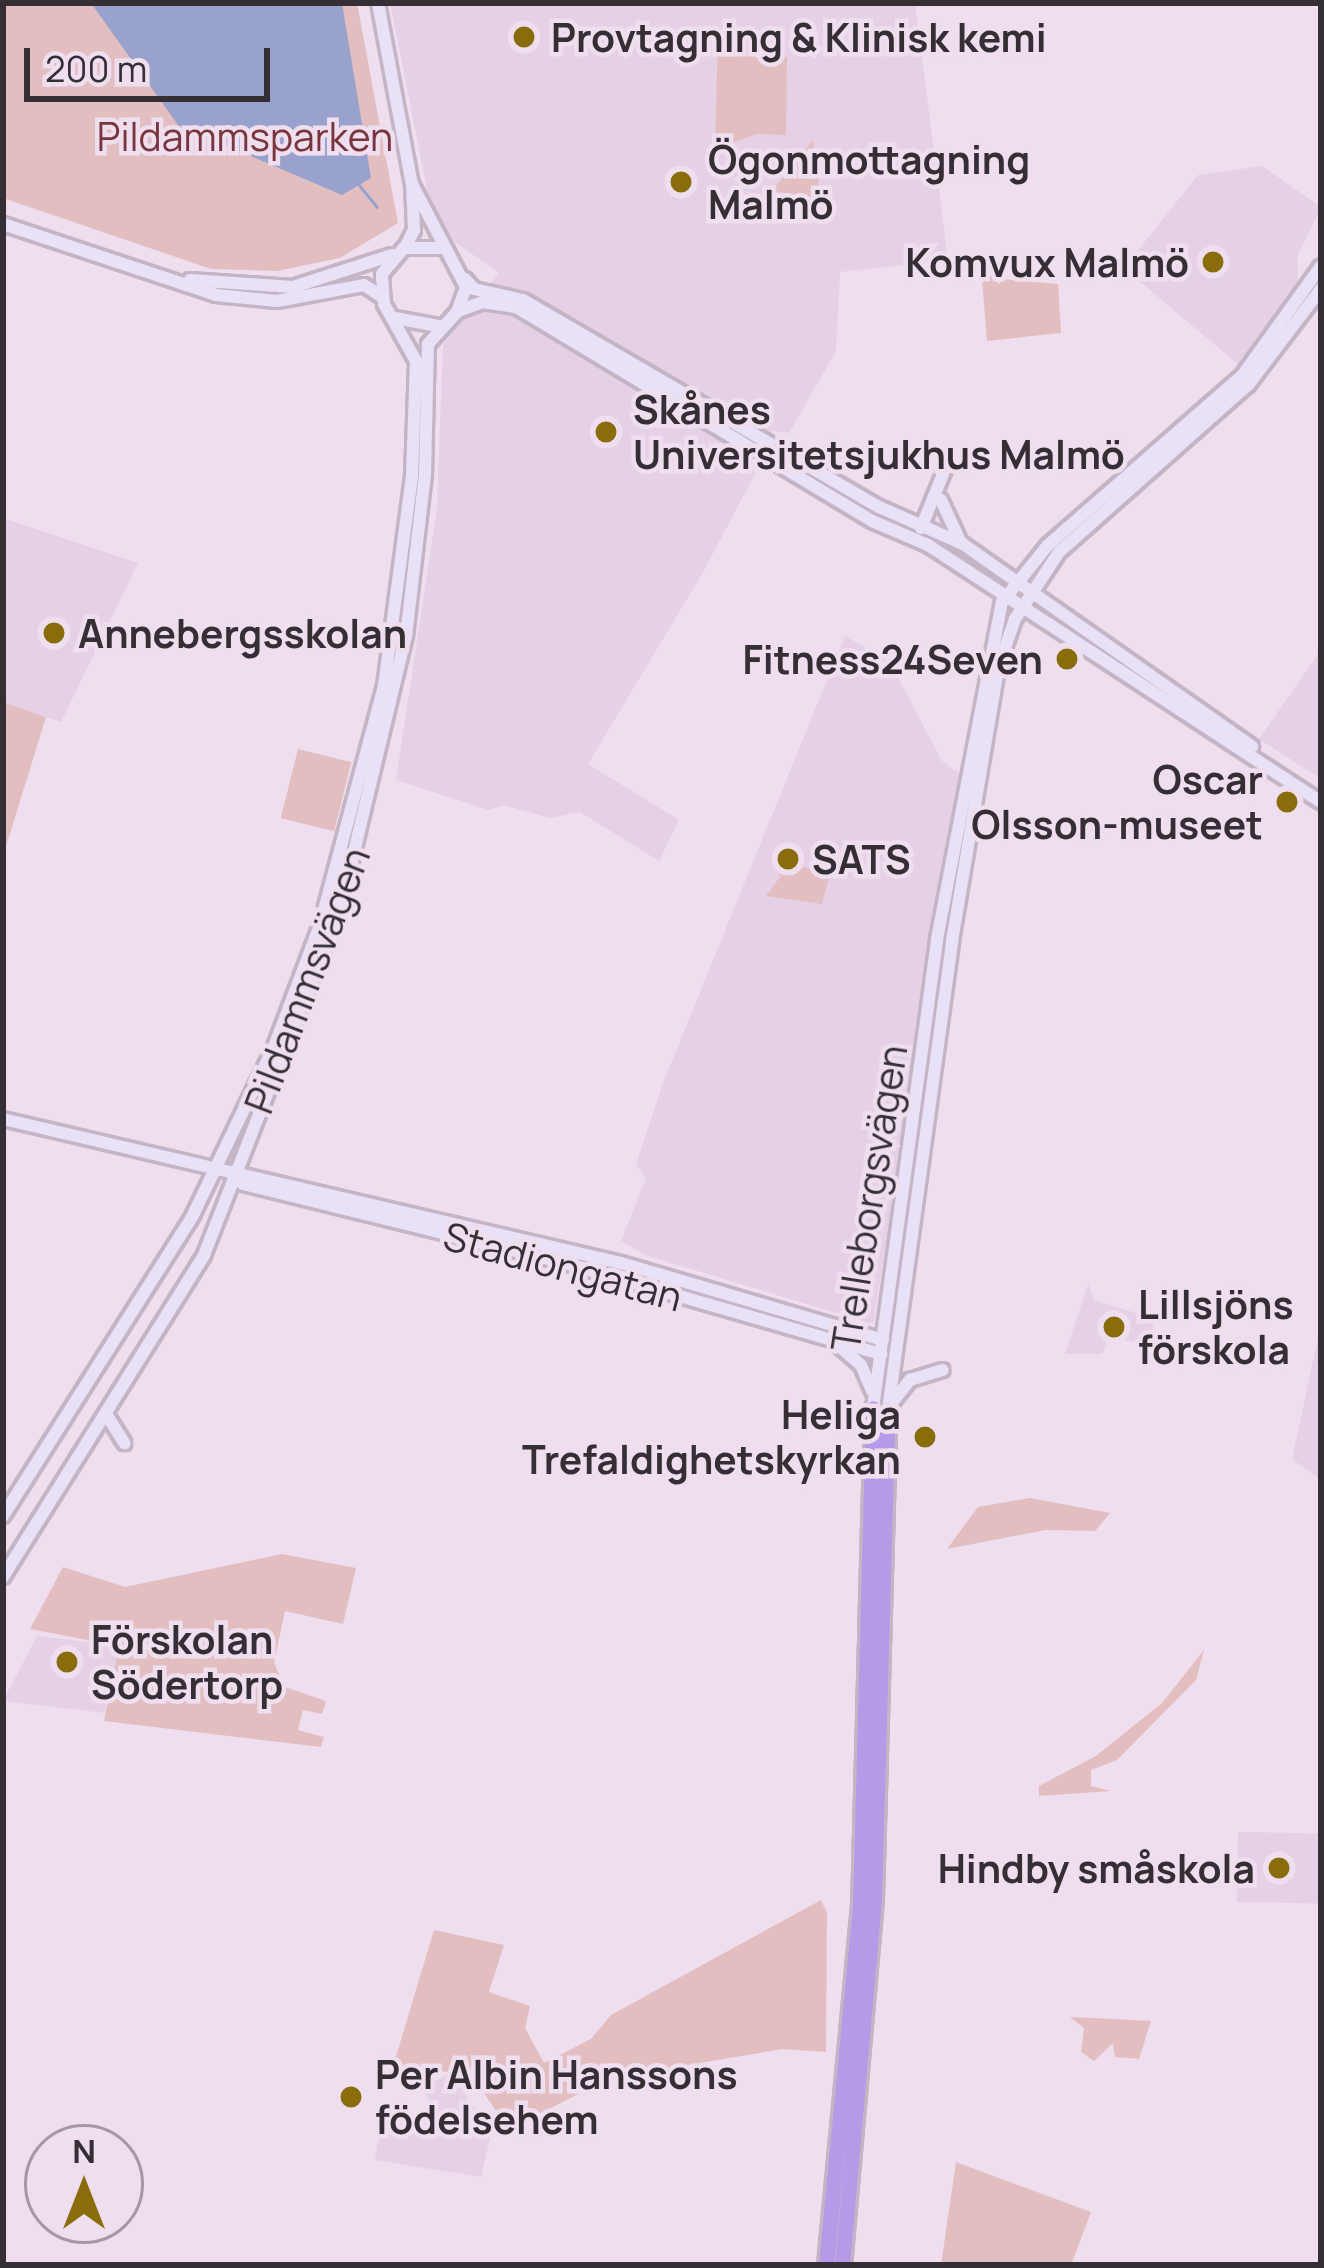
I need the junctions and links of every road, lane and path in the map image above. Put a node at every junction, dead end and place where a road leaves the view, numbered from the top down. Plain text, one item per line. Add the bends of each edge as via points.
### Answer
1 (378, 3) edge
2 (412, 184) junction
3 (3, 224) edge
4 (401, 250) junction
5 (447, 251) junction
6 (1321, 266) edge
7 (154, 273) junction
8 (465, 278) junction
9 (1321, 289) edge
10 (382, 296) junction
11 (457, 312) junction
12 (395, 318) junction
13 (439, 326) junction
14 (948, 462) dead end
15 (941, 500) dead end
16 (842, 502) junction
17 (920, 526) junction
18 (963, 544) junction
19 (928, 545) junction
20 (1010, 587) junction
21 (1024, 598) junction
22 (1321, 798) edge
23 (3, 1119) edge
24 (215, 1169) junction
25 (234, 1174) junction
26 (254, 1186) junction
27 (225, 1204) junction
28 (828, 1338) junction
29 (879, 1346) junction
30 (895, 1351) junction
31 (942, 1370) dead end
32 (878, 1406) junction
33 (108, 1417) junction
34 (124, 1443) dead end
35 (3, 1516) edge
36 (3, 1577) edge
37 (826, 2265) edge
38 (842, 2265) edge

1 - 2 main road
2 - 4 main road via 414,230
2 - 5 main road
3 - 7 main road
4 - 5 main road
4 - 7 main road via 293,287 229,288
4 - 10 main road via 382,274
5 - 8 main road
6 - 20 main road via 1242,376
7 - 10 main road via 243,299 364,285
8 - 11 main road
8 - 17 main road via 474,289 523,300
9 - 21 main road via 1248,386 1060,552
10 - 12 main road, Pildammsvägen
11 - 13 main road
11 - 16 main road via 483,302 516,308
12 - 13 main road via 414,328
12 - 24 main road, Pildammsvägen via 416,361 414,444 372,744 302,978
13 - 25 main road, Pildammsvägen via 428,344 425,475 406,636 364,826 312,988
14 - 17 main road
15 - 18 main road
16 - 17 main road
16 - 19 main road
17 - 18 main road
17 - 19 main road
18 - 20 main road
19 - 20 main road
20 - 21 main road
20 - 29 main road, Trelleborgsvägen via 990,642 937,938
21 - 22 main road
21 - 30 main road, Trelleborgsvägen via 998,668
23 - 24 main road, Stadiongatan
24 - 25 main road, Stadiongatan
24 - 35 main road, Pildammsvägen
25 - 26 main road, Stadiongatan
25 - 27 main road, Pildammsvägen
25 - 29 main road, Stadiongatan via 621,1263
26 - 27 main road
26 - 28 main road, Stadiongatan
27 - 33 main road, Pildammsvägen via 194,1276
28 - 29 main road, Stadiongatan
28 - 32 main road via 861,1365
29 - 30 main road, Stadiongatan
29 - 32 main road, Trelleborgsvägen
30 - 32 main road, Trelleborgsvägen
31 - 32 main road via 910,1380
32 - 37 highway, Trelleborgsvägen via 860,1906
32 - 38 highway, Trelleborgsvägen via 874,1898
33 - 34 main road
33 - 36 main road, Pildammsvägen

